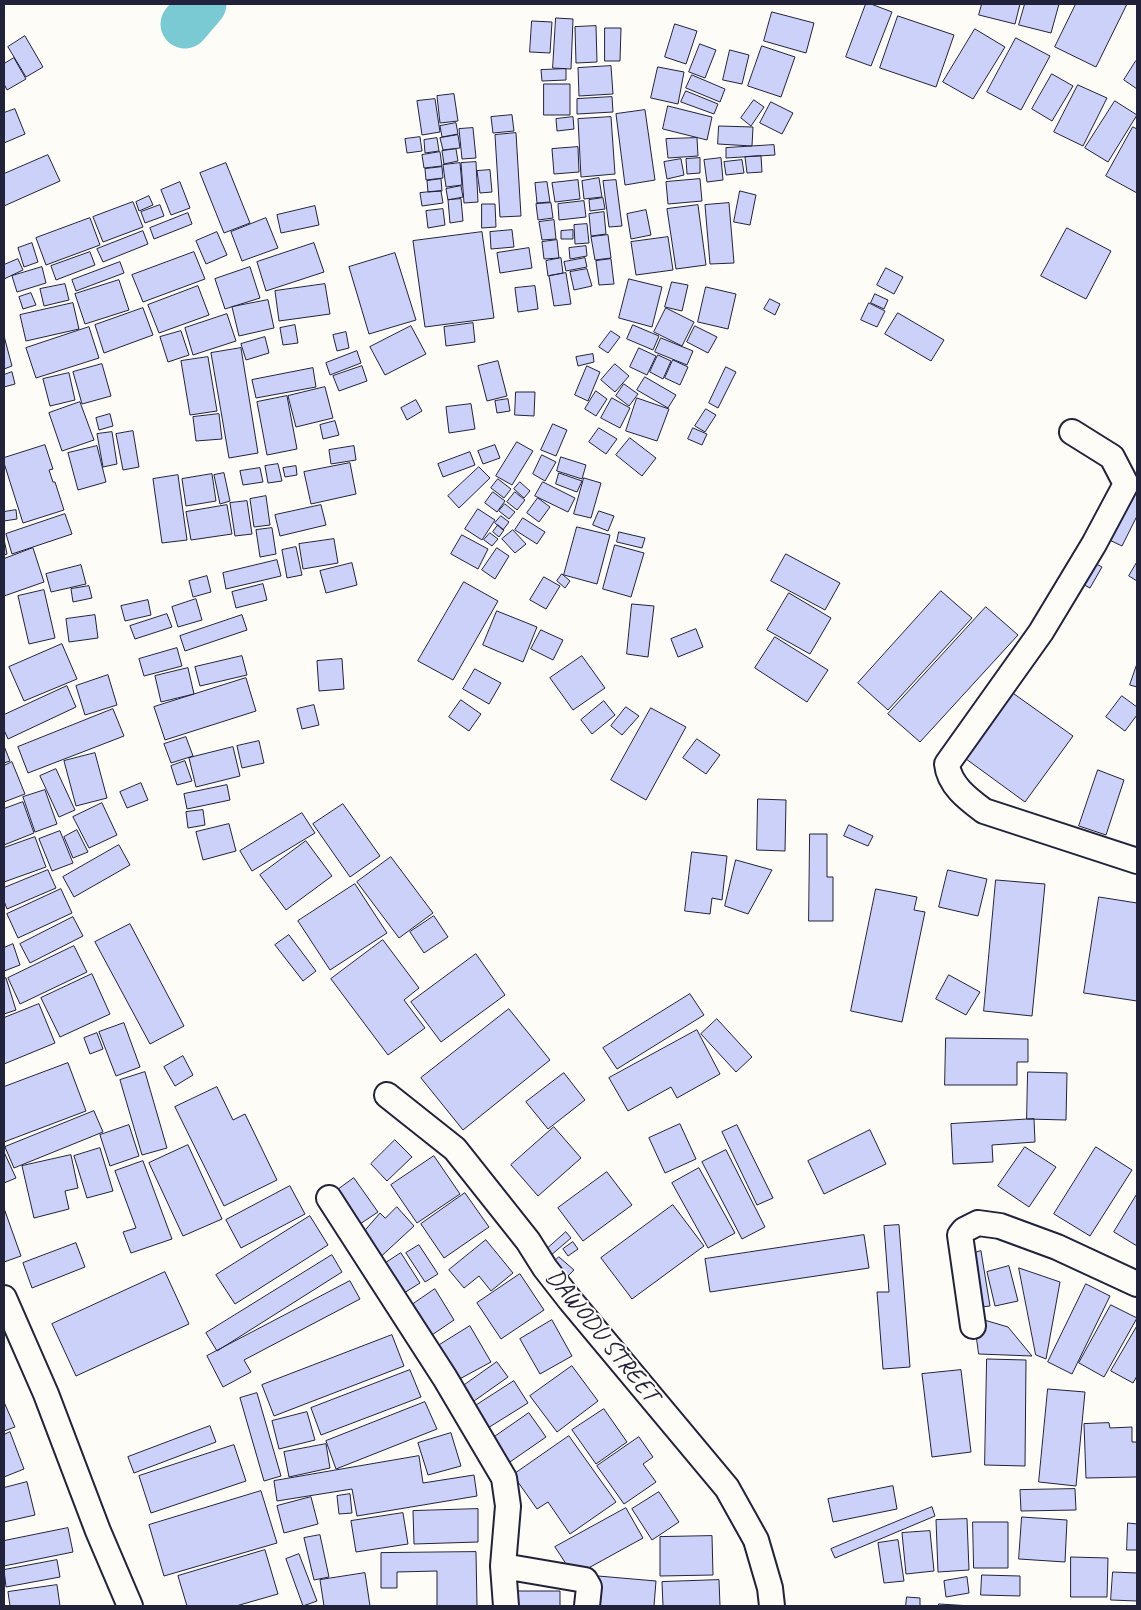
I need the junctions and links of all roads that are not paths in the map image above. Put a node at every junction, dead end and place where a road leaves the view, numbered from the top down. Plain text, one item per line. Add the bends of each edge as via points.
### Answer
1 (1072, 432) dead end
2 (1137, 861) edge
3 (387, 1095) dead end
4 (329, 1198) dead end
5 (1137, 1284) edge
6 (4, 1298) edge
7 (973, 1326) dead end
8 (503, 1566) junction
9 (130, 1606) edge
10 (506, 1606) edge
11 (587, 1606) edge
12 (772, 1606) edge

1 - 2 street via 1112,457 1126,484 1041,632 947,764 948,772 963,795 984,812
3 - 12 street, DAWODU STREET via 455,1149 570,1300 727,1488 756,1540
4 - 8 street via 445,1378 504,1478 508,1506
5 - 7 street via 1049,1244 1000,1226 978,1224 960,1235
6 - 9 street via 46,1394
8 - 10 street
8 - 11 street via 585,1580 589,1587

